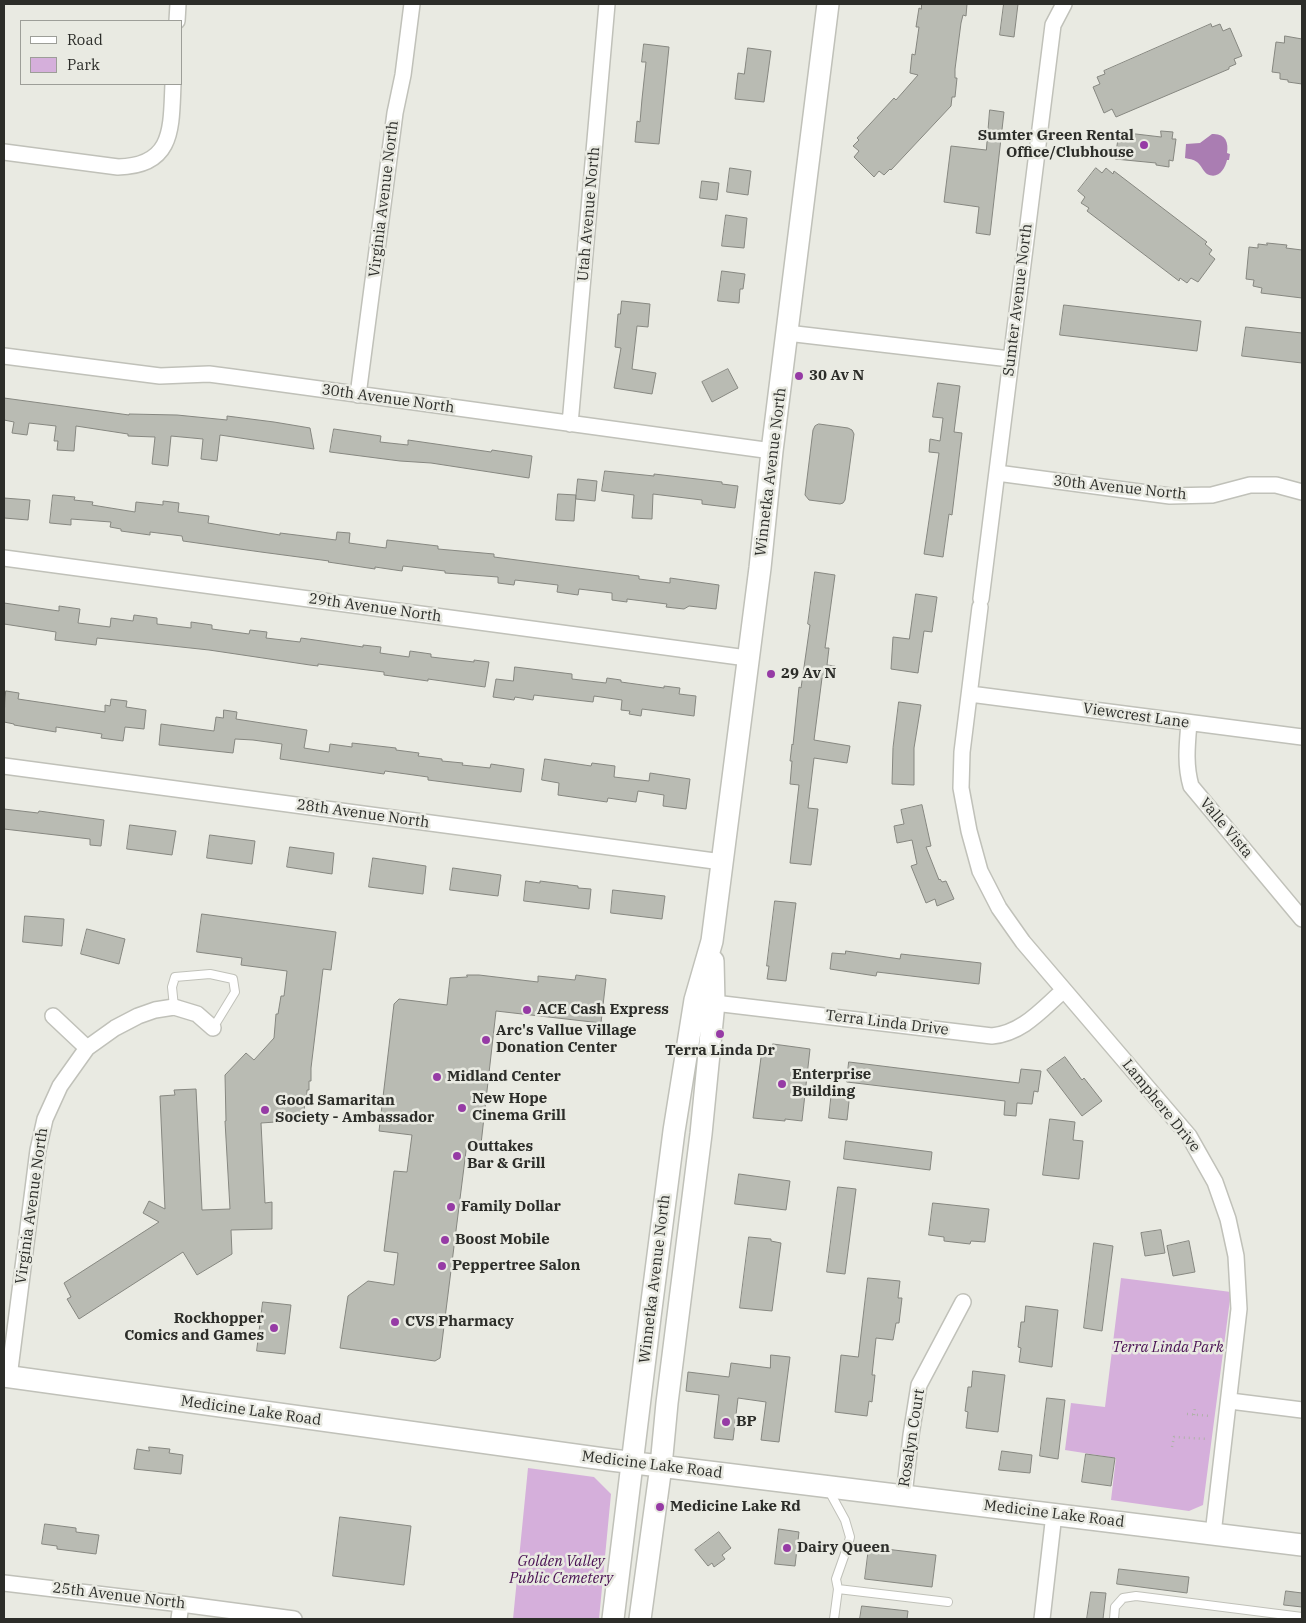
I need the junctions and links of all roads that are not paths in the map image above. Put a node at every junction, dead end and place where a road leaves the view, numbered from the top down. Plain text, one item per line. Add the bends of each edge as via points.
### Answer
1 (178, 4) edge
2 (412, 4) edge
3 (607, 4) edge
4 (828, 4) edge
5 (1064, 4) edge
6 (177, 20) edge
7 (173, 85) edge
8 (4, 152) edge
9 (787, 332) junction
10 (4, 356) edge
11 (1010, 359) junction
12 (358, 394) junction
13 (570, 424) junction
14 (772, 451) junction
15 (997, 473) junction
16 (1302, 492) edge
17 (4, 558) edge
18 (747, 658) junction
19 (970, 694) junction
20 (1189, 723) junction
21 (1302, 737) edge
22 (4, 766) edge
23 (722, 862) junction
24 (1302, 919) edge
25 (1064, 990) junction
26 (705, 1002) junction
27 (174, 1007) junction
28 (53, 1016) dead end
29 (213, 1028) joint
30 (87, 1048) junction
31 (963, 1302) dead end
32 (6, 1376) edge
33 (1230, 1401) junction
34 (1302, 1410) edge
35 (632, 1462) junction
36 (661, 1466) junction
37 (827, 1487) junction
38 (904, 1495) junction
39 (1054, 1514) junction
40 (1213, 1534) junction
41 (1302, 1545) edge
42 (4, 1583) edge
43 (838, 1590) junction
44 (948, 1602) dead end
45 (181, 1604) junction
46 (1302, 1617) edge
47 (179, 1619) edge
48 (294, 1619) edge
49 (613, 1619) edge
50 (640, 1619) edge
51 (834, 1619) edge
52 (1042, 1619) edge
53 (1114, 1619) edge

1 - 6 street
2 - 12 street, Virginia Avenue North
3 - 13 street, Utah Avenue North
4 - 9 main road, Winnetka Avenue North
5 - 11 street, Sumter Avenue North via 1053,25
7 - 8 street via 169,133 159,153 148,162 118,167
9 - 11 street
9 - 14 main road, Winnetka Avenue North
10 - 12 street, 30th Avenue North via 160,376 209,374
11 - 15 street, Sumter Avenue North
12 - 13 street, 30th Avenue North
13 - 14 street, 30th Avenue North
14 - 18 main road, Winnetka Avenue North
15 - 16 street, 30th Avenue North via 1170,496 1212,495 1250,486 1276,485
15 - 19 street, Sumter Avenue North
17 - 18 street, 29th Avenue North
18 - 23 main road, Winnetka Avenue North
19 - 20 street, Viewcrest Lane
19 - 25 street, Sumter Avenue North via 961,788 980,871 999,908 1023,942
20 - 21 street, Viewcrest Lane
20 - 24 street, Valle Vista via 1186,770 1191,786
22 - 23 street, 28th Avenue North
23 - 26 main road, Winnetka Avenue North
25 - 26 street, Terra Linda Drive via 1017,1030 992,1036
25 - 33 street, Lamphere Drive via 1189,1136 1215,1182 1228,1219 1238,1281 1239,1309
26 - 35 main road, Winnetka Avenue North via 674,1131
26 - 36 main road, Winnetka Avenue North via 701,1134
27 - 29 street, Virginia Avenue North via 198,1014
27 - 29 lane via 172,986 175,977 210,974 233,979 235,992
27 - 30 street, Virginia Avenue North via 138,1016
28 - 30 street
30 - 32 street, Virginia Avenue North via 60,1086 45,1119
31 - 38 street, Rosalyn Court via 919,1385
32 - 35 main road, Medicine Lake Road
33 - 34 street
33 - 40 street, Lamphere Drive
35 - 36 main road, Medicine Lake Road
35 - 49 main road, Winnetka Avenue North
36 - 37 main road, Medicine Lake Road
36 - 50 main road, Winnetka Avenue North
37 - 38 main road, Medicine Lake Road
37 - 43 lane via 845,1520 850,1537 836,1579
38 - 39 main road, Medicine Lake Road
39 - 40 main road, Medicine Lake Road
39 - 52 street
40 - 41 main road, Medicine Lake Road
42 - 45 street, 25th Avenue North
43 - 44 lane
43 - 51 lane
45 - 47 street
45 - 48 street, 25th Avenue North
46 - 53 lane via 1136,1596 1123,1598 1115,1607

